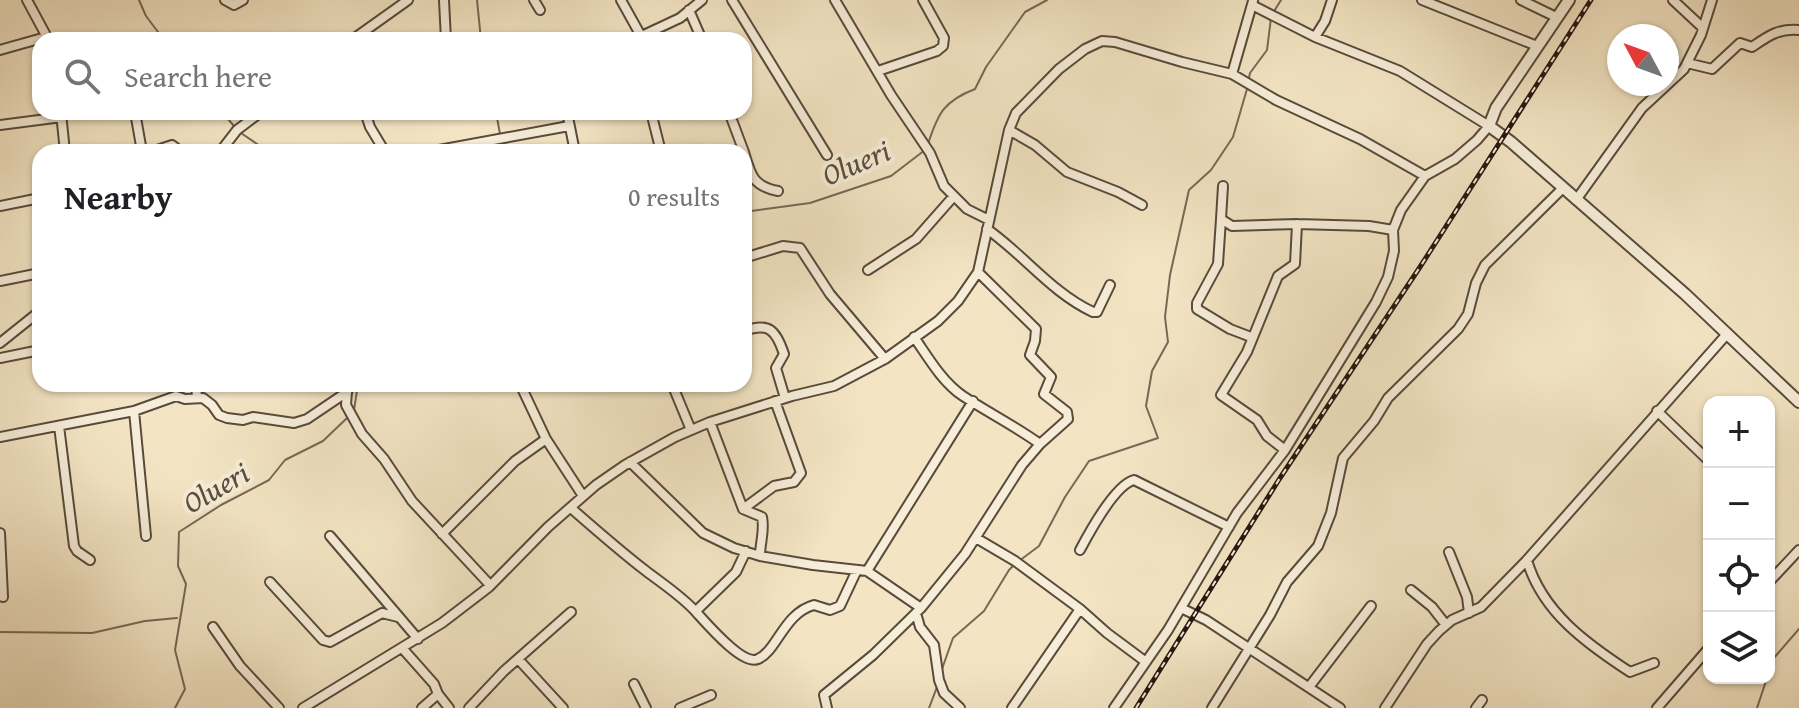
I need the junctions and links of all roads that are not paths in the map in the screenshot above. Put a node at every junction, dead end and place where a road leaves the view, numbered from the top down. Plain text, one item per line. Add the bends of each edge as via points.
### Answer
1 (27, 0) edge
2 (225, 0) edge
3 (243, 0) edge
4 (408, 0) edge
5 (444, 0) edge
6 (534, 0) edge
7 (621, 0) edge
8 (702, 0) edge
9 (732, 0) edge
10 (835, 0) edge
11 (923, 0) edge
12 (1332, 0) edge
13 (1422, 0) edge
14 (1521, 0) edge
15 (1569, 0) edge
16 (1673, 0) edge
17 (1712, 0) edge
18 (1252, 2) edge
19 (540, 10) dead end
20 (689, 10) junction
21 (1556, 17) junction
22 (366, 28) junction
23 (1703, 28) junction
24 (1799, 30) edge
25 (44, 32) edge
26 (361, 32) edge
27 (368, 32) edge
28 (446, 32) edge
29 (634, 32) edge
30 (650, 32) edge
31 (699, 32) edge
32 (752, 32) edge
33 (752, 33) edge
34 (1315, 37) junction
35 (32, 42) edge
36 (1537, 46) junction
37 (0, 50) edge
38 (1687, 63) junction
39 (878, 71) junction
40 (1232, 74) junction
41 (32, 119) edge
42 (62, 120) edge
43 (136, 120) edge
44 (250, 120) edge
45 (368, 120) edge
46 (568, 120) edge
47 (653, 120) edge
48 (732, 120) edge
49 (0, 125) edge
50 (569, 126) junction
51 (1489, 126) junction
52 (1009, 130) junction
53 (64, 144) edge
54 (141, 144) edge
55 (226, 144) edge
56 (380, 144) edge
57 (476, 144) edge
58 (573, 144) edge
59 (658, 144) edge
60 (741, 144) edge
61 (827, 155) dead end
62 (752, 173) edge
63 (1425, 176) junction
64 (1223, 186) dead end
65 (1563, 188) junction
66 (778, 191) dead end
67 (953, 197) junction
68 (32, 200) edge
69 (1576, 200) junction
70 (1142, 205) dead end
71 (0, 206) edge
72 (1221, 219) junction
73 (1297, 224) junction
74 (988, 225) junction
75 (1393, 230) junction
76 (752, 256) edge
77 (868, 270) dead end
78 (978, 272) junction
79 (32, 275) edge
80 (0, 281) edge
81 (1110, 285) dead end
82 (32, 317) edge
83 (752, 328) edge
84 (1727, 334) junction
85 (914, 337) junction
86 (1251, 337) junction
87 (0, 343) edge
88 (32, 352) edge
89 (0, 358) edge
90 (885, 359) junction
91 (176, 392) edge
92 (197, 392) edge
93 (344, 392) edge
94 (348, 392) edge
95 (524, 392) edge
96 (675, 392) edge
97 (176, 396) junction
98 (197, 398) junction
99 (785, 398) junction
100 (775, 401) junction
101 (973, 401) junction
102 (1799, 402) edge
103 (134, 411) junction
104 (1657, 411) junction
105 (710, 422) junction
106 (59, 426) junction
107 (691, 430) junction
108 (0, 437) edge
109 (546, 439) junction
110 (1040, 444) junction
111 (1285, 450) junction
112 (1703, 455) edge
113 (630, 462) junction
114 (583, 496) junction
115 (571, 508) junction
116 (743, 509) junction
117 (1229, 527) junction
118 (0, 533) edge
119 (442, 534) junction
120 (146, 536) dead end
121 (330, 536) dead end
122 (976, 538) junction
123 (1080, 550) dead end
124 (1799, 550) edge
125 (746, 551) junction
126 (1449, 552) dead end
127 (760, 556) junction
128 (90, 560) dead end
129 (1527, 560) junction
130 (857, 570) junction
131 (867, 571) junction
132 (1775, 576) edge
133 (270, 582) dead end
134 (490, 585) junction
135 (1411, 590) dead end
136 (3, 597) dead end
137 (1371, 606) dead end
138 (1181, 608) junction
139 (1080, 609) junction
140 (696, 611) junction
141 (918, 611) junction
142 (571, 612) dead end
143 (1469, 613) junction
144 (398, 617) junction
145 (1446, 625) junction
146 (213, 627) dead end
147 (418, 639) junction
148 (1249, 648) junction
149 (403, 649) junction
150 (1703, 655) edge
151 (519, 660) junction
152 (1146, 662) junction
153 (1654, 663) dead end
154 (634, 684) dead end
155 (1309, 687) junction
156 (438, 694) junction
157 (711, 695) dead end
158 (279, 708) edge
159 (303, 708) edge
160 (422, 708) edge
161 (449, 708) edge
162 (469, 708) edge
163 (563, 708) edge
164 (646, 708) edge
165 (680, 708) edge
166 (827, 708) edge
167 (960, 708) edge
168 (1012, 708) edge
169 (1114, 708) edge
170 (1212, 708) edge
171 (1340, 708) edge
172 (1385, 708) edge
173 (1657, 708) edge

1 - 25 street
2 - 3 street via 234,5
4 - 22 street
5 - 28 street
6 - 19 street
7 - 29 street
8 - 20 street
9 - 32 street
10 - 39 street
11 - 39 street via 944,38 943,46
12 - 34 street
13 - 36 street
14 - 21 street
15 - 21 street
16 - 23 street
17 - 23 street
18 - 34 street
18 - 40 street
20 - 30 street
20 - 31 street
21 - 36 street
22 - 26 street
22 - 27 street
23 - 38 street
24 - 38 street via 1780,30 1752,47 1740,43 1712,69
33 - 61 street
34 - 51 street via 1400,71
35 - 37 street
36 - 51 street
38 - 69 street via 1642,108
39 - 67 street
40 - 52 street via 1102,41 1059,69 1016,113
40 - 63 street
41 - 49 street
42 - 53 street
43 - 54 street
44 - 55 street
45 - 56 street
46 - 50 street
47 - 59 street
48 - 60 street
50 - 57 street
50 - 58 street
51 - 63 street via 1455,159
51 - 65 street
52 - 70 street via 1067,172
52 - 74 street
62 - 66 street via 762,188
63 - 75 street
64 - 72 street
65 - 69 street
65 - 148 street via 1485,265 1458,329 1388,398 1343,458 1318,546 1293,573
67 - 74 street
67 - 77 street via 916,239
68 - 71 street
69 - 84 street
72 - 73 street via 1232,226
72 - 86 street via 1218,264 1197,309
73 - 75 street
73 - 86 street via 1297,260 1278,276
74 - 78 street
74 - 81 street via 1042,277 1093,312 1102,306
75 - 111 street via 1388,277 1376,302
76 - 90 street via 783,246 800,248 830,294
78 - 85 street via 948,311
78 - 110 street via 1036,329 1030,355 1051,377 1044,394 1068,416
79 - 80 street
82 - 87 street
83 - 99 street via 767,327 780,340 784,354 776,368
84 - 102 street
84 - 104 street
85 - 90 street
85 - 101 street via 942,376
86 - 111 street via 1221,395 1257,420
88 - 89 street
90 - 99 street via 834,386
91 - 97 street
92 - 98 street
93 - 98 street via 294,423 227,418
94 - 119 street via 346,405 362,434
95 - 109 street
96 - 107 street
97 - 98 street
97 - 103 street
99 - 100 street
100 - 105 street
100 - 116 street via 801,473
101 - 110 street
101 - 131 street
103 - 106 street
103 - 120 street
104 - 112 street
104 - 129 street
105 - 107 street
105 - 116 street
106 - 108 street
106 - 128 street via 74,546
107 - 113 street
109 - 114 street
109 - 119 street via 515,461
110 - 122 street
111 - 117 street
113 - 114 street
113 - 125 street via 703,533
114 - 115 street
115 - 134 street
115 - 140 street
116 - 127 street via 762,517
117 - 123 street via 1134,480 1115,496
117 - 138 street
118 - 136 street
119 - 134 street
121 - 144 street
122 - 139 street
122 - 141 street
124 - 132 street
125 - 127 street
125 - 140 street via 736,572
126 - 143 street
127 - 130 street
129 - 143 street
129 - 153 street via 1537,585 1578,636 1630,672
130 - 131 street
130 - 140 street via 840,606 830,610 814,605 799,612 757,660 740,655
131 - 141 street
133 - 144 street via 330,642 382,613
134 - 147 street
135 - 145 street
137 - 155 street
138 - 148 street
138 - 152 street
139 - 152 street
139 - 168 street
141 - 166 street via 828,690
141 - 167 street via 920,627 934,645 944,693
142 - 151 street
143 - 145 street
144 - 147 street
145 - 172 street via 1427,644
146 - 158 street
147 - 149 street
148 - 155 street
148 - 170 street
149 - 156 street
149 - 159 street
150 - 173 street
151 - 162 street
151 - 163 street
152 - 169 street
154 - 164 street
155 - 171 street
156 - 160 street
156 - 161 street
157 - 165 street

